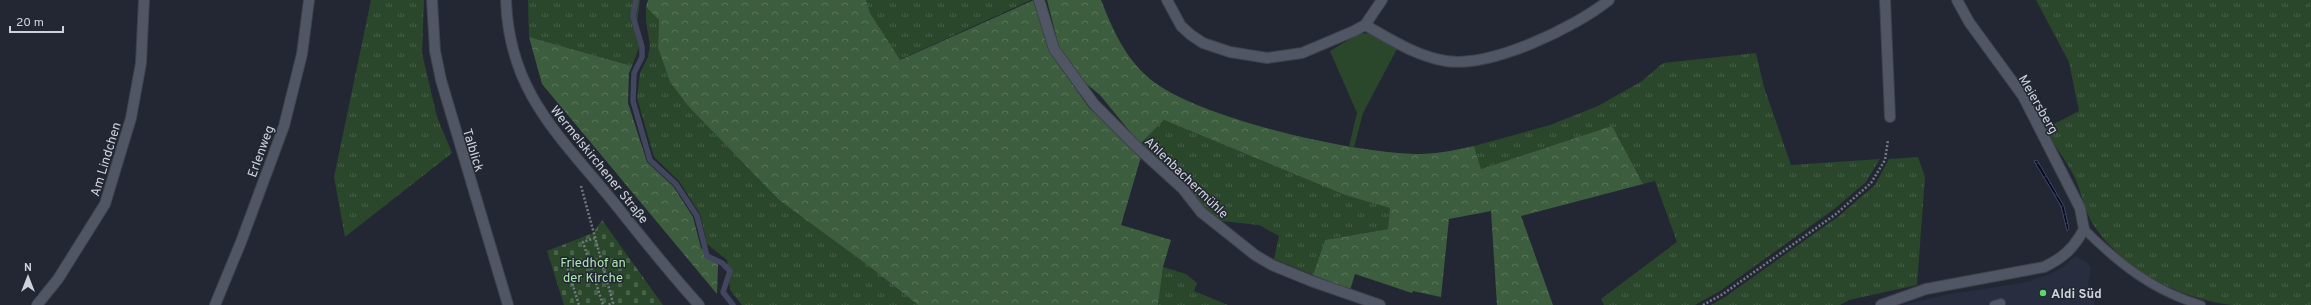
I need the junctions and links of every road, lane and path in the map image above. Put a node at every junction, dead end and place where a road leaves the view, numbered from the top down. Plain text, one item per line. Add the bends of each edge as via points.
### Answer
1 (144, 0) edge
2 (309, 0) edge
3 (432, 0) edge
4 (506, 0) edge
5 (1039, 0) edge
6 (1167, 0) edge
7 (1382, 0) edge
8 (1609, 0) edge
9 (1885, 0) edge
10 (1957, 0) edge
11 (1365, 25) junction
12 (1890, 117) dead end
13 (1888, 140) dead end
14 (580, 182) dead end
15 (2084, 229) junction
16 (595, 238) junction
17 (564, 257) dead end
18 (218, 304) edge
19 (613, 304) edge
20 (37, 305) edge
21 (508, 305) edge
22 (579, 305) edge
23 (603, 305) edge
24 (608, 305) edge
25 (699, 305) edge
26 (1380, 305) edge
27 (1703, 305) edge
28 (1881, 305) edge
29 (2201, 305) edge

1 - 20 street, Am Lindchen via 141,63 132,110 105,204 58,279
2 - 18 street, Erlenweg via 302,54 284,126
3 - 21 street, Talblick via 435,51 441,80
4 - 25 street, Wermelskirchener Straße via 507,25 517,66 548,124
5 - 26 street, Ahlenbachermühle via 1054,49 1094,104 1183,190 1201,212 1255,255 1272,265
6 - 11 street via 1181,26 1191,35 1217,48 1250,56 1285,57 1302,53
7 - 11 street
8 - 11 street via 1585,17 1549,36 1490,56 1468,60 1446,61 1424,54 1403,46
9 - 12 street
10 - 15 street, Meiersberg via 1969,22 2022,96 2080,208
13 - 27 path via 1885,160 1871,183 1836,214
14 - 16 path
15 - 28 street via 2072,248 2059,260 2044,268 1926,290
15 - 29 lane via 2109,254 2148,283
16 - 19 path
16 - 23 path via 583,242
17 - 22 path
19 - 24 path

